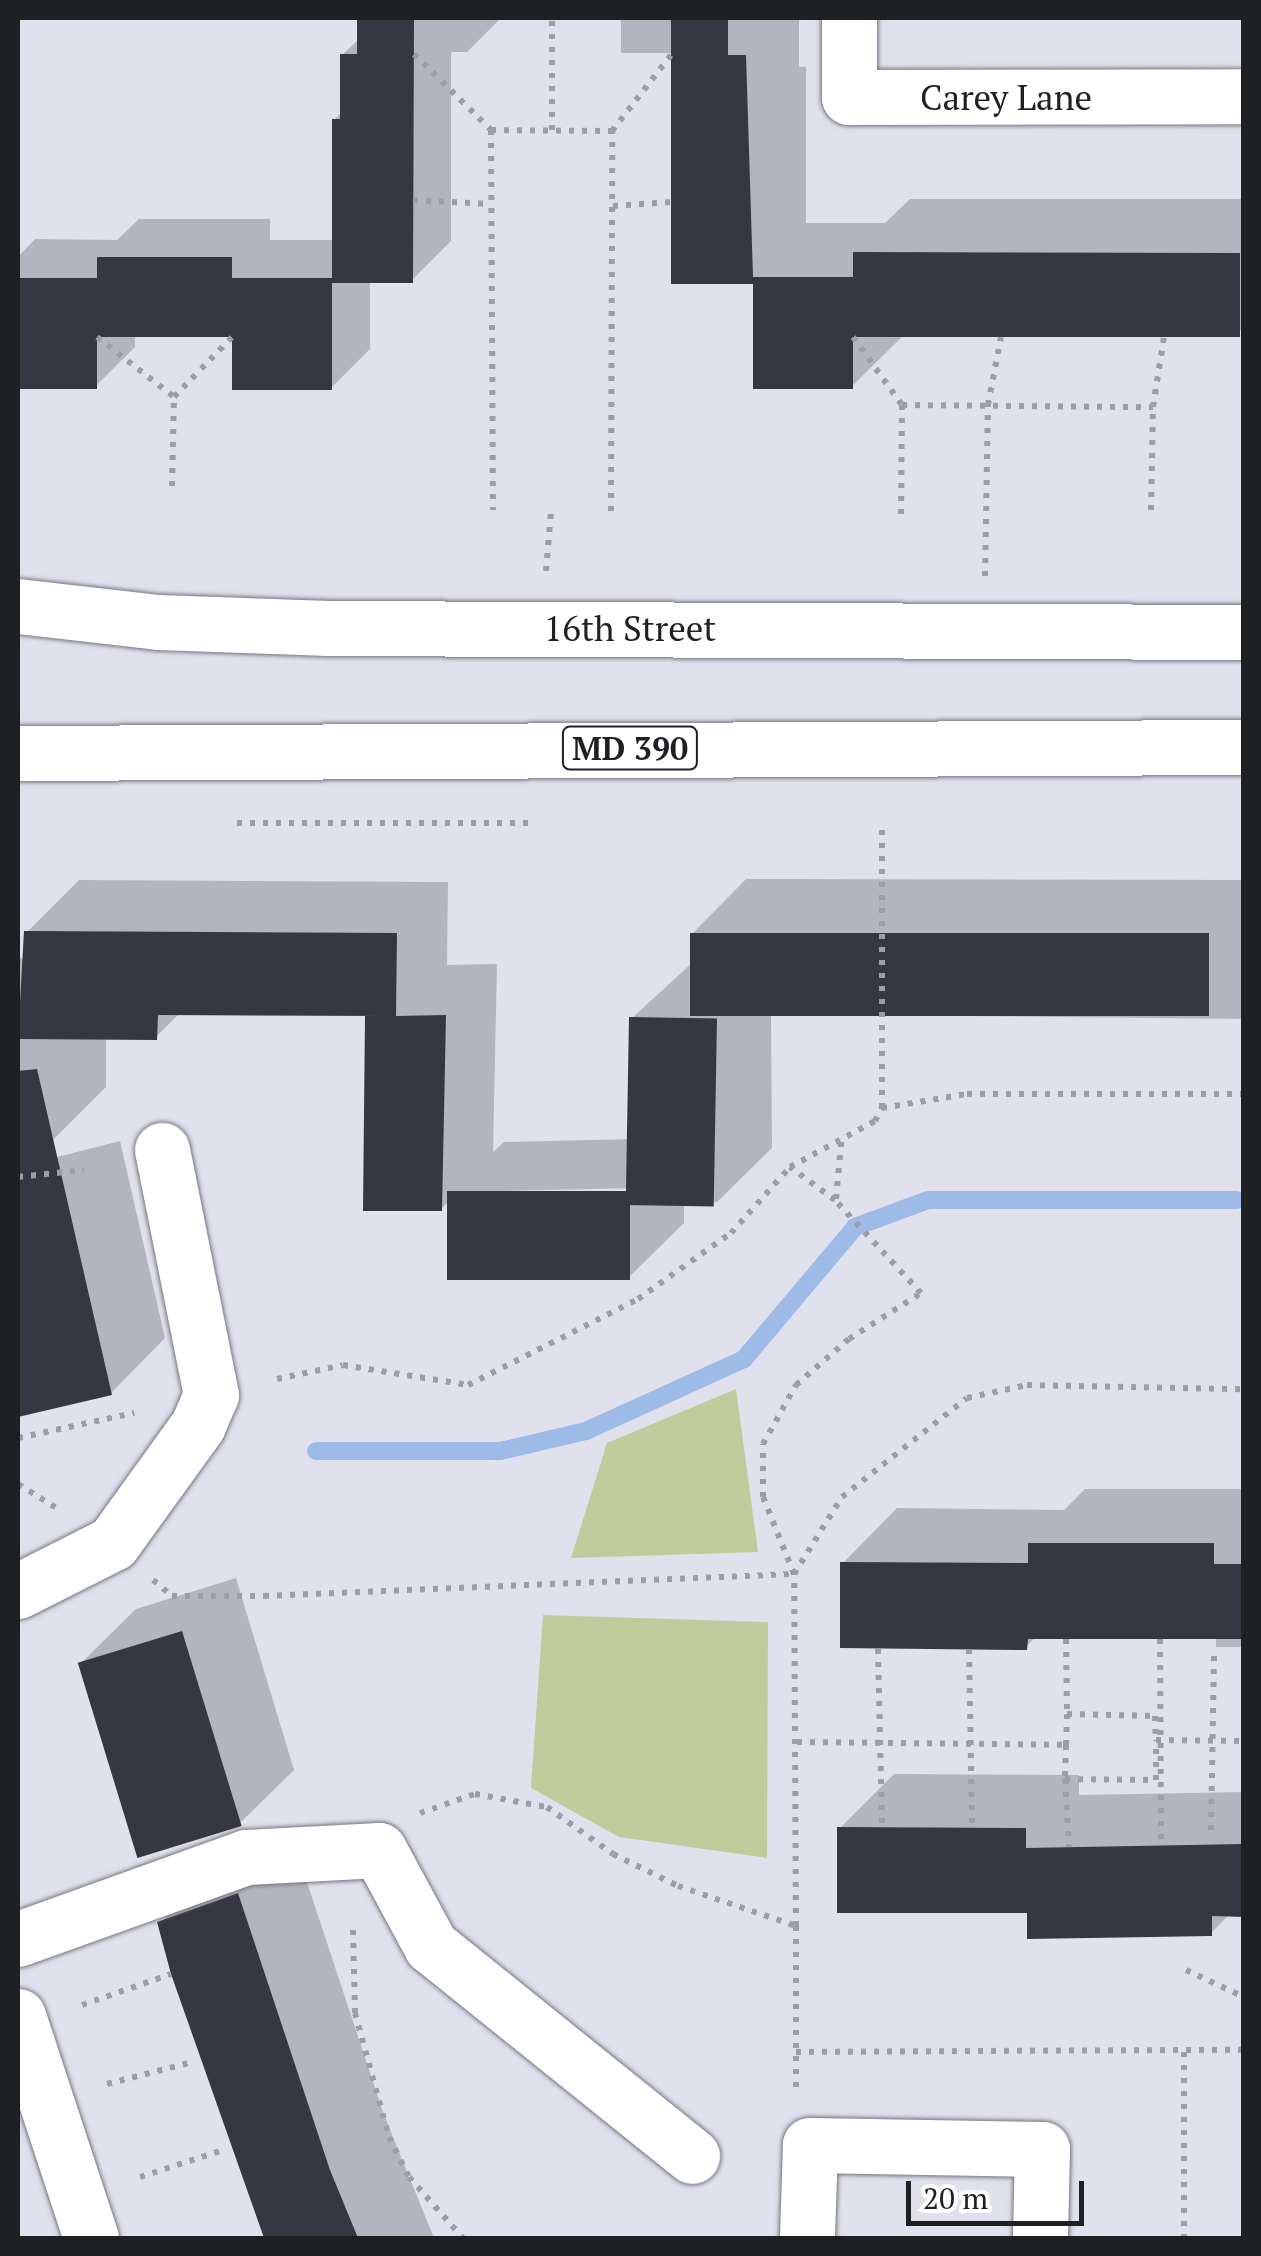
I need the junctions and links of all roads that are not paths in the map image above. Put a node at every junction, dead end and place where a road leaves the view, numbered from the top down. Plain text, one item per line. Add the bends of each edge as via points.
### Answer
1 (849, 18) edge
2 (1244, 96) edge
3 (18, 606) edge
4 (1244, 632) edge
5 (1244, 747) edge
6 (18, 753) edge
7 (162, 1150) dead end
8 (18, 1590) edge
9 (18, 1939) edge
10 (18, 2016) edge
11 (692, 2156) dead end
12 (91, 2238) edge
13 (807, 2238) edge
14 (1040, 2238) edge

1 - 2 main road, Carey Lane via 849,98
3 - 4 main road, 16th Street via 158,622 329,628
5 - 6 main road, MD 390
7 - 8 main road via 210,1395 198,1425 113,1544
9 - 11 main road via 246,1857 379,1850 431,1946
10 - 12 main road
13 - 14 main road via 810,2145 1042,2149

